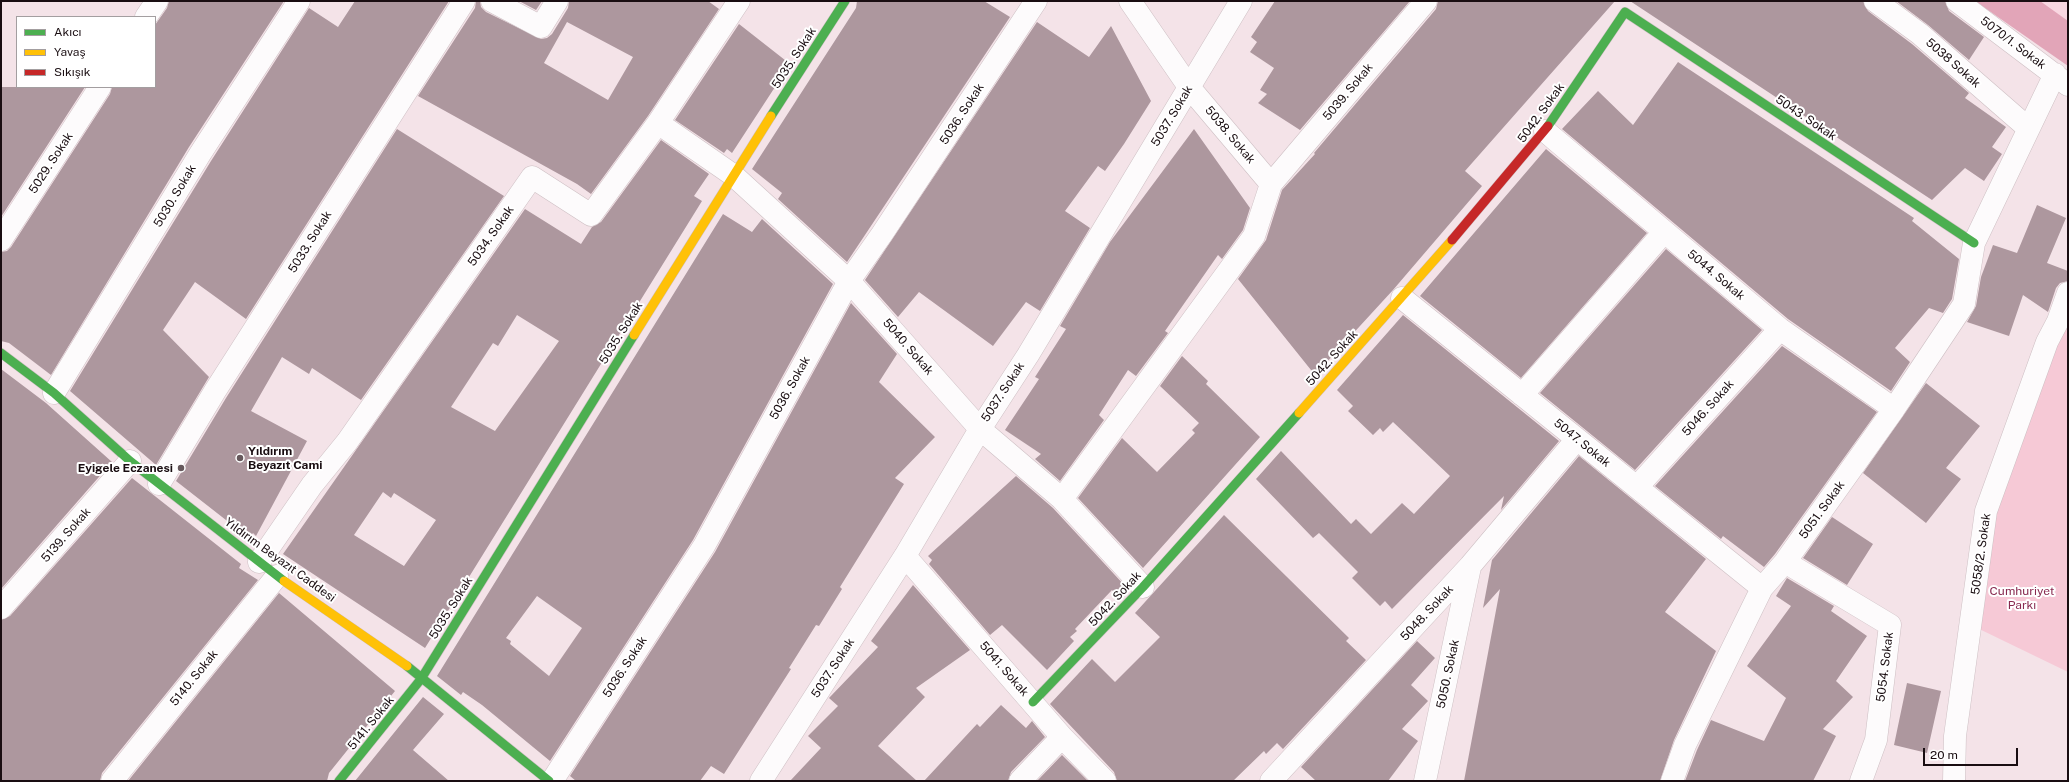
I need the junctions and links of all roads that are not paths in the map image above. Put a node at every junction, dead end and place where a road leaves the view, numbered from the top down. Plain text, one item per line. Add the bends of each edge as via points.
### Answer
1 (157, 1) edge
2 (299, 1) edge
3 (464, 1) edge
4 (492, 1) edge
5 (557, 1) edge
6 (739, 1) edge
7 (846, 1) edge
8 (1036, 1) edge
9 (1130, 1) edge
10 (1241, 1) edge
11 (1426, 1) edge
12 (1875, 1) edge
13 (1957, 1) edge
14 (1625, 12) joint
15 (147, 16) edge
16 (2061, 80) edge
17 (1189, 87) junction
18 (99, 88) edge
19 (658, 123) junction
20 (2028, 128) junction
21 (1545, 131) junction
22 (733, 175) junction
23 (1270, 184) junction
24 (1664, 232) junction
25 (1, 240) edge
26 (1974, 243) junction
27 (849, 281) junction
28 (2068, 293) edge
29 (1402, 298) junction
30 (1780, 329) junction
31 (1, 353) edge
32 (54, 393) junction
33 (1522, 395) junction
34 (1894, 409) junction
35 (980, 428) junction
36 (1577, 439) junction
37 (130, 461) junction
38 (159, 484) junction
39 (1636, 487) junction
40 (1062, 499) junction
41 (905, 556) junction
42 (259, 562) junction
43 (1785, 562) junction
44 (1470, 566) junction
45 (276, 576) junction
46 (1142, 587) junction
47 (1762, 588) junction
48 (1, 608) edge
49 (421, 679) junction
50 (1033, 702) junction
51 (1062, 737) junction
52 (112, 781) edge
53 (339, 781) edge
54 (551, 781) edge
55 (761, 781) edge
56 (1020, 781) edge
57 (1105, 781) edge
58 (1270, 781) edge
59 (1425, 781) edge
60 (1672, 781) edge
61 (1861, 781) edge
62 (1954, 781) edge

1 - 15 street
2 - 32 street, 5030. Sokak via 200,154
3 - 38 street, 5033. Sokak
4 - 5 street via 541,27
6 - 19 street, 5034. Sokak
7 - 22 street, 5035. Sokak
8 - 27 street, 5036. Sokak
9 - 17 street, 5038. Sokak
10 - 17 street, 5037. Sokak
11 - 23 street, 5039. Sokak
12 - 20 street, 5038 Sokak via 1920,34
13 - 16 street, 5070/1. Sokak
14 - 21 street, 5042. Sokak
14 - 26 street, 5043. Sokak
16 - 20 street, 5051. Sokak
17 - 23 street, 5038. Sokak
17 - 35 street, 5037. Sokak via 1028,355
18 - 25 street, 5029. Sokak
19 - 22 street, 5040. Sokak
19 - 42 street, 5034. Sokak via 591,214 532,177 347,442 312,485
20 - 26 street, 5051. Sokak
21 - 24 street, 5044. Sokak
21 - 29 street, 5042. Sokak
22 - 27 street, 5040. Sokak
22 - 49 street, 5035. Sokak
23 - 40 street via 1254,236
24 - 30 street, 5044. Sokak
24 - 33 street
26 - 34 street, 5051. Sokak via 1964,304
27 - 35 street, 5040. Sokak
27 - 54 street, 5036. Sokak via 704,546
28 - 62 street, 5058/2. Sokak via 2047,342 1986,511 1955,736
29 - 33 street, 5047. Sokak
29 - 46 street, 5042. Sokak
30 - 34 street, 5044. Sokak
30 - 39 street, 5046. Sokak
31 - 32 street, Yıldırım Beyazıt Caddesi
32 - 37 street, Yıldırım Beyazıt Caddesi
33 - 36 street, 5047. Sokak
34 - 43 street, 5051. Sokak
35 - 40 street, 5040. Sokak
35 - 41 street, 5037. Sokak
36 - 39 street, 5047. Sokak
36 - 44 street, 5048. Sokak
37 - 38 street, Yıldırım Beyazıt Caddesi
37 - 48 street, 5139. Sokak
38 - 42 street, Yıldırım Beyazıt Caddesi
39 - 47 street, 5047. Sokak
40 - 46 street, 5040. Sokak
41 - 50 street, 5041. Sokak
41 - 55 street, 5037. Sokak
42 - 45 street, Yıldırım Beyazıt Caddesi
43 - 47 street, 5051. Sokak
43 - 61 street, 5054. Sokak via 1890,625 1876,740
44 - 58 street, 5048. Sokak
44 - 59 street, 5050. Sokak
45 - 49 street, Yıldırım Beyazıt Caddesi via 401,661
45 - 52 street, 5140. Sokak
46 - 50 street, 5042. Sokak
47 - 60 street, 5051. Sokak via 1685,745
49 - 53 street, 5141. Sokak
49 - 54 street, Yıldırım Beyazıt Caddesi
50 - 51 street, 5041. Sokak
51 - 56 street
51 - 57 street, 5041. Sokak

